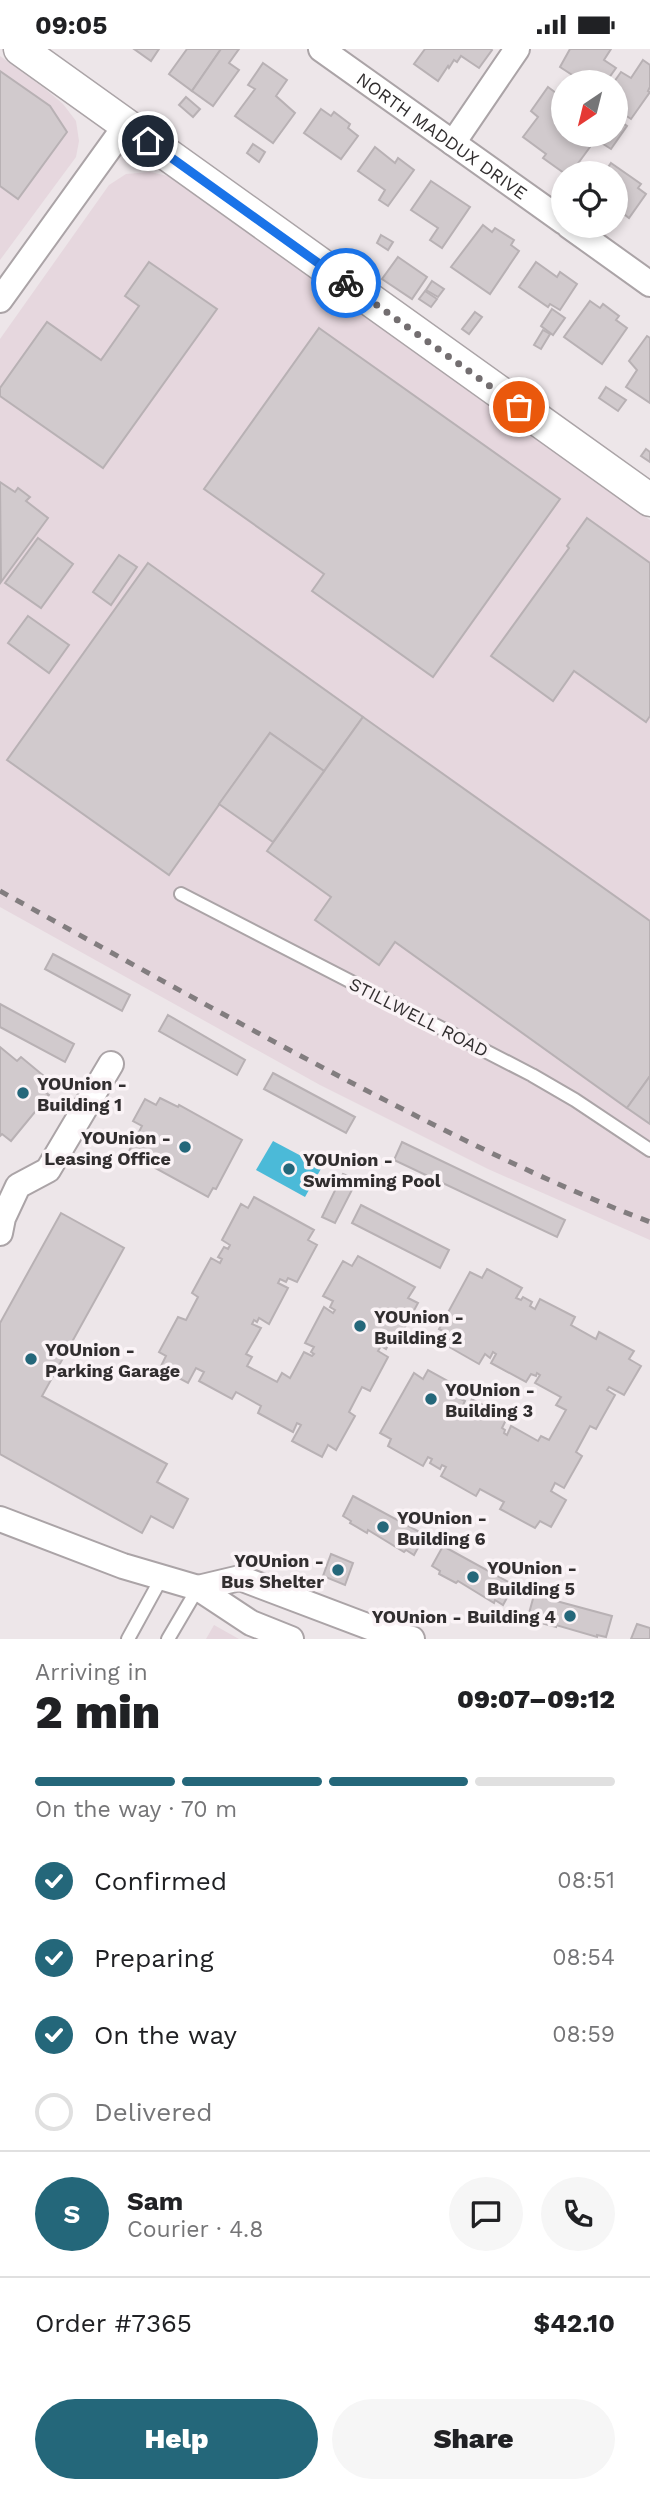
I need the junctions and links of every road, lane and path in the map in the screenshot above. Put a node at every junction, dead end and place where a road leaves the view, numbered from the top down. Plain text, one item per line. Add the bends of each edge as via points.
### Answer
1 (20, 49) edge
2 (321, 49) edge
3 (517, 49) edge
4 (126, 125) junction
5 (453, 143) junction
6 (551, 213) edge
7 (586, 238) edge
8 (650, 284) edge
9 (0, 300) edge
10 (650, 501) edge
11 (181, 894) dead end
12 (111, 1064) dead end
13 (650, 1150) edge
14 (0, 1233) edge
15 (0, 1519) edge
16 (162, 1577) junction
17 (198, 1588) junction
18 (128, 1639) edge
19 (168, 1639) edge
20 (291, 1639) edge
21 (412, 1639) edge

1 - 4 street
2 - 5 street, NORTH MADDUX DRIVE
3 - 5 street
4 - 9 street
4 - 10 street
5 - 6 street, NORTH MADDUX DRIVE
7 - 8 street
11 - 13 lane, STILLWELL ROAD via 533,1075
12 - 14 street via 48,1170 18,1186
15 - 16 street
16 - 17 street
16 - 18 lane
17 - 19 lane
17 - 20 street via 251,1623
17 - 21 street via 240,1578

